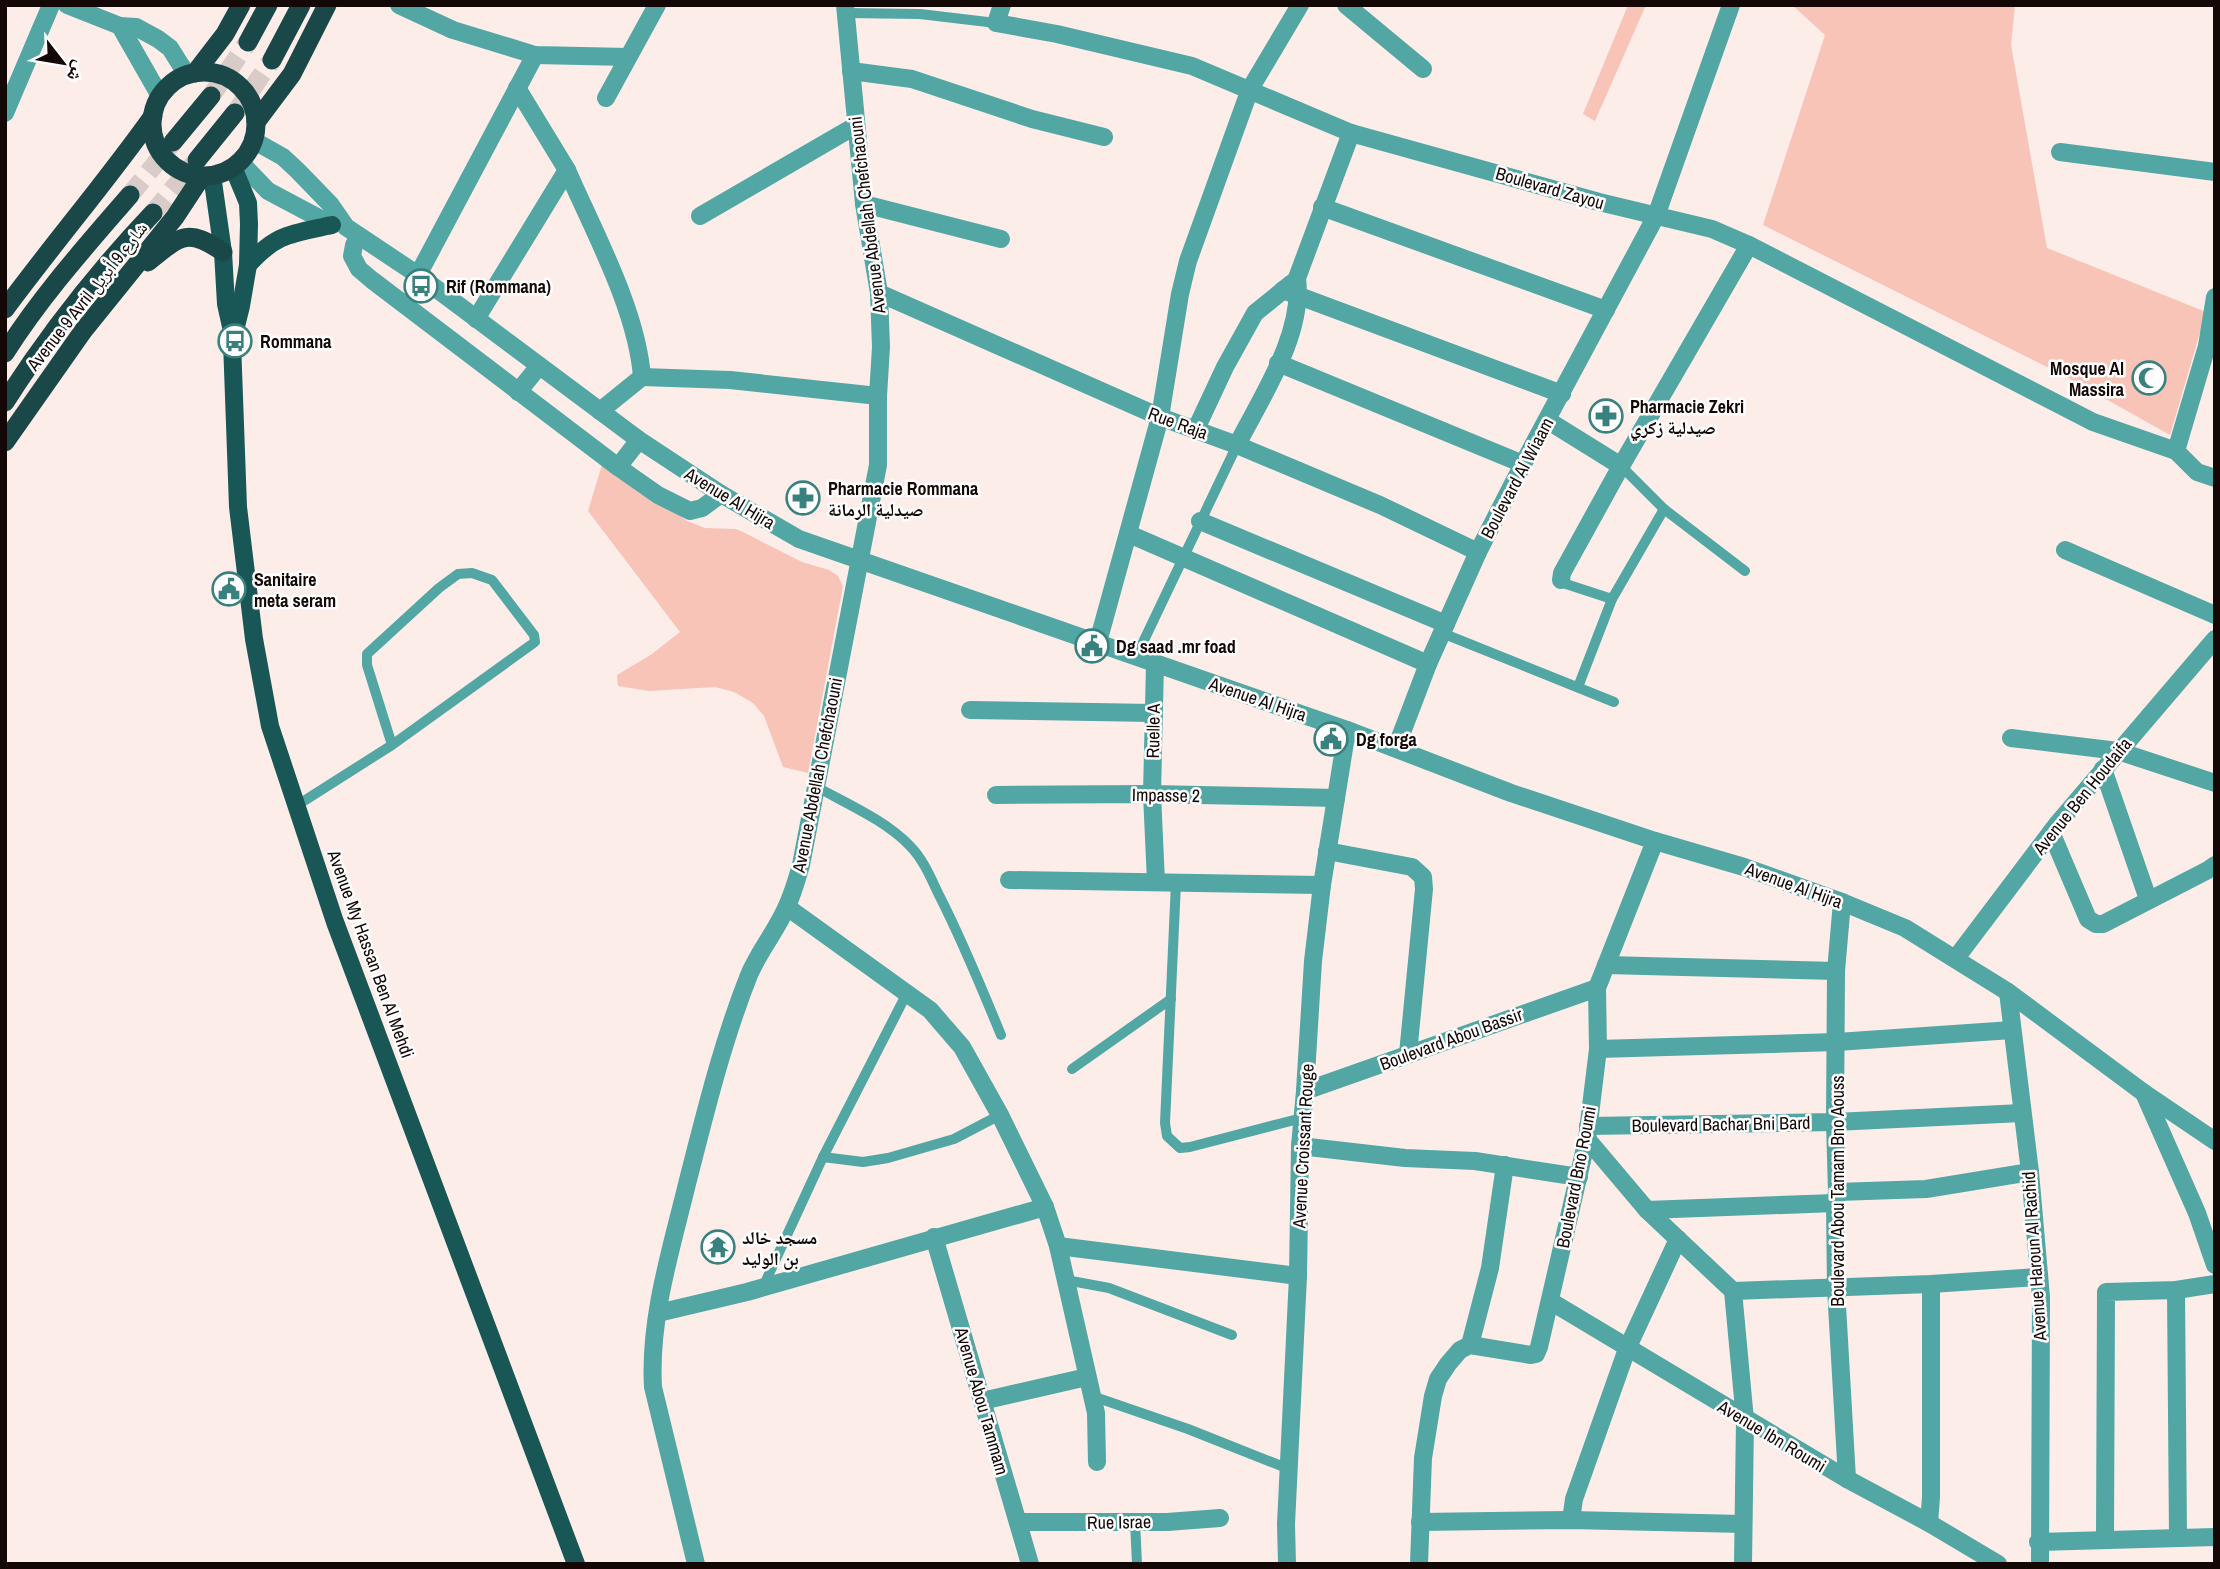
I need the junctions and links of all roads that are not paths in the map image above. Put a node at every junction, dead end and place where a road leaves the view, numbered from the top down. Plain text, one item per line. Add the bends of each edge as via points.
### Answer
1 (51, 5) edge
2 (67, 5) edge
3 (241, 5) edge
4 (268, 5) edge
5 (301, 5) edge
6 (327, 5) edge
7 (400, 5) edge
8 (657, 5) edge
9 (1002, 5) edge
10 (1300, 5) edge
11 (1346, 5) edge
12 (1731, 5) edge
13 (845, 9) edge
14 (996, 23) junction
15 (120, 26) junction
16 (248, 42) tunnel mouth
17 (535, 55) junction
18 (628, 57) junction
19 (272, 60) tunnel mouth
20 (1423, 69) dead end
21 (851, 71) junction
22 (191, 74) junction
23 (517, 88) junction
24 (1250, 89) junction
25 (160, 96) junction
26 (212, 96) tunnel mouth
27 (606, 98) dead end
28 (5, 113) edge
29 (235, 113) tunnel mouth
30 (153, 116) junction
31 (855, 126) junction
32 (254, 131) junction
33 (1350, 134) junction
34 (1104, 137) dead end
35 (173, 142) tunnel mouth
36 (2060, 152) dead end
37 (236, 164) junction
38 (203, 170) junction
39 (567, 170) junction
40 (2215, 172) edge
41 (130, 195) tunnel mouth
42 (864, 204) junction
43 (1322, 207) junction
44 (153, 212) tunnel mouth
45 (701, 216) dead end
46 (1657, 216) junction
47 (346, 229) junction
48 (1001, 239) dead end
49 (1749, 245) junction
50 (223, 252) junction
51 (248, 265) junction
52 (418, 275) junction
53 (123, 282) junction
54 (1293, 288) junction
55 (879, 293) junction
56 (2215, 298) edge
57 (5, 309) edge
58 (1606, 310) junction
59 (475, 319) junction
60 (233, 333) junction
61 (5, 353) edge
62 (1278, 363) junction
63 (539, 366) junction
64 (642, 377) junction
65 (518, 393) junction
66 (1562, 394) junction
67 (878, 396) junction
68 (5, 402) edge
69 (600, 411) junction
70 (1160, 418) junction
71 (1547, 420) junction
72 (1196, 429) junction
73 (639, 440) junction
74 (5, 442) edge
75 (1237, 444) junction
76 (2176, 451) junction
77 (1522, 464) junction
78 (1621, 466) junction
79 (618, 467) junction
80 (2215, 478) edge
81 (721, 494) junction
82 (1664, 509) junction
83 (1200, 521) junction
84 (1129, 534) junction
85 (2065, 550) dead end
86 (1478, 552) junction
87 (1182, 557) junction
88 (859, 561) junction
89 (1745, 571) dead end
90 (1561, 580) joint
91 (1612, 599) junction
92 (2215, 615) edge
93 (1444, 629) junction
94 (2215, 639) edge
95 (1098, 642) junction
96 (1136, 657) junction
97 (1155, 664) junction
98 (1428, 664) junction
99 (1578, 687) junction
100 (1614, 702) dead end
101 (970, 710) dead end
102 (1154, 713) junction
103 (1347, 730) junction
104 (2011, 738) dead end
105 (392, 745) junction
106 (1396, 748) junction
107 (2118, 751) junction
108 (2103, 769) junction
109 (2215, 783) edge
110 (815, 786) junction
111 (1152, 794) junction
112 (996, 795) dead end
113 (1336, 798) junction
114 (296, 807) junction
115 (2051, 832) junction
116 (1655, 841) junction
117 (1327, 851) junction
118 (2215, 865) edge
119 (1009, 880) dead end
120 (1156, 882) junction
121 (1176, 883) junction
122 (1322, 886) junction
123 (2148, 899) junction
124 (1842, 902) junction
125 (787, 906) junction
126 (1956, 958) junction
127 (1606, 965) junction
128 (1836, 971) junction
129 (1597, 988) junction
130 (2008, 992) junction
131 (907, 993) junction
132 (1171, 999) junction
133 (2012, 1030) junction
134 (1001, 1035) dead end
135 (1837, 1042) junction
136 (1598, 1049) junction
137 (1408, 1054) junction
138 (1072, 1069) dead end
139 (1306, 1091) junction
140 (2144, 1093) junction
141 (2022, 1113) junction
142 (1000, 1115) junction
143 (1302, 1118) junction
144 (1835, 1122) junction
145 (1587, 1133) junction
146 (2215, 1141) edge
147 (1300, 1146) junction
148 (823, 1157) junction
149 (1505, 1165) junction
150 (2030, 1172) junction
151 (1579, 1177) junction
152 (1836, 1198) junction
153 (1045, 1207) junction
154 (1647, 1210) junction
155 (934, 1237) junction
156 (1678, 1239) junction
157 (1058, 1246) junction
158 (2215, 1265) edge
159 (1298, 1276) junction
160 (2039, 1277) junction
161 (1066, 1280) junction
162 (1931, 1284) junction
163 (2215, 1284) edge
164 (763, 1287) junction
165 (1836, 1287) junction
166 (2176, 1290) junction
167 (1733, 1291) junction
168 (1550, 1301) junction
169 (658, 1313) junction
170 (1232, 1335) dead end
171 (1470, 1345) junction
172 (1628, 1349) junction
173 (1087, 1377) junction
174 (1092, 1396) junction
175 (982, 1401) junction
176 (1745, 1420) junction
177 (1097, 1462) dead end
178 (1289, 1469) junction
179 (1847, 1479) junction
180 (1220, 1518) dead end
181 (1570, 1520) junction
182 (1018, 1522) junction
183 (1135, 1522) junction
184 (1420, 1522) junction
185 (1929, 1523) junction
186 (1743, 1524) junction
187 (2178, 1537) junction
188 (2215, 1537) edge
189 (2105, 1539) junction
190 (2038, 1542) junction
191 (576, 1564) edge
192 (695, 1564) edge
193 (1030, 1564) edge
194 (1137, 1564) edge
195 (1287, 1564) edge
196 (1419, 1564) edge
197 (1743, 1564) edge
198 (1998, 1564) edge
199 (2040, 1564) edge

1 - 28 street
2 - 15 street
3 - 22 highway via 225,34
4 - 16 highway
5 - 19 highway
6 - 32 highway via 292,74
7 - 17 street via 453,30
8 - 18 street
9 - 14 street
10 - 24 street
11 - 20 street
12 - 46 street, Boulevard Al Wiaam
13 - 14 lane, Boulevard Zayou
13 - 21 street, Avenue Abdellah Chefchaouni
14 - 24 street, Boulevard Zayou via 1142,52
15 - 22 street via 136,27 158,39
15 - 25 street
17 - 18 street
17 - 23 street
18 - 27 street
21 - 31 street, Avenue Abdellah Chefchaouni
21 - 34 street via 912,79
22 - 25 highway via 172,83
22 - 32 highway via 220,75 241,88 249,98
23 - 39 street
23 - 52 street
24 - 33 street, Boulevard Zayou
24 - 70 street via 1188,261
25 - 30 highway
26 - 35 highway
29 - 38 highway, Avenue 9 Avril شارع 9 أبريل
30 - 38 highway via 153,135 165,159 188,174
30 - 57 highway
31 - 42 street, Avenue Abdellah Chefchaouni
31 - 45 street
32 - 37 highway
32 - 47 street, Avenue Al Hijra via 330,204
33 - 43 street
33 - 46 street, Boulevard Zayou
36 - 40 street
37 - 38 highway
37 - 47 street, Avenue Al Hijra via 268,191
37 - 51 main road via 248,202
38 - 50 main road
38 - 53 highway, Avenue 9 Avril شارع 9 أبريل via 175,217
39 - 59 street
39 - 64 street via 628,312 641,355
41 - 61 highway, Avenue 9 Avril شارع 9 أبريل via 83,248
42 - 48 street
42 - 55 street, Avenue Abdellah Chefchaouni
43 - 54 street
43 - 58 street
44 - 68 highway, Avenue 9 Avril شارع 9 أبريل via 93,279
46 - 49 street, Boulevard Zayou via 1712,229
46 - 58 street, Boulevard Al Wiaam
47 - 51 main road via 281,237
47 - 52 street, Avenue Al Hijra
47 - 65 street via 359,269
49 - 76 street, Boulevard Zayou via 2094,422
49 - 78 street
50 - 53 highway via 207,241 186,236
50 - 60 main road
51 - 60 main road
52 - 59 street, Avenue Al Hijra
53 - 74 highway, Avenue 9 Avril شارع 9 أبريل
54 - 62 street via 1290,337
54 - 66 street
54 - 72 street via 1255,313
55 - 67 street, Avenue Abdellah Chefchaouni
55 - 70 street, Rue Raja
56 - 76 street via 2207,346
58 - 66 street, Boulevard Al Wiaam
59 - 63 street, Avenue Al Hijra
60 - 114 main road, Avenue My Hassan Ben Al Mehdi via 238,508 254,639 270,726
62 - 75 street
62 - 77 street
63 - 65 street
63 - 69 street, Avenue Al Hijra
64 - 67 street via 730,380
64 - 69 street
65 - 79 street
66 - 71 street, Boulevard Al Wiaam
67 - 88 street, Avenue Abdellah Chefchaouni via 877,476
69 - 73 street, Avenue Al Hijra
70 - 72 street, Rue Raja
70 - 84 street
71 - 77 street, Boulevard Al Wiaam
71 - 78 street
72 - 75 street, Rue Raja
73 - 79 street
73 - 81 street, Avenue Al Hijra
75 - 83 lane
75 - 86 street, Rue Raja
76 - 80 street, Boulevard Zayou via 2197,472
77 - 86 street, Boulevard Al Wiaam
78 - 82 lane
78 - 90 street
79 - 81 street via 690,511
81 - 88 street, Avenue Al Hijra via 799,539
82 - 89 lane
82 - 91 lane
83 - 87 lane
83 - 93 street
84 - 87 street
84 - 95 street
85 - 92 street
86 - 93 street, Boulevard Al Wiaam
87 - 96 lane
87 - 98 street
88 - 95 street, Avenue Al Hijra
88 - 110 street, Avenue Abdellah Chefchaouni
90 - 91 lane
91 - 99 lane
93 - 98 street, Boulevard Al Wiaam
93 - 99 lane
94 - 107 street, Avenue Ben Houdaifa
95 - 96 street, Avenue Al Hijra
96 - 97 street, Avenue Al Hijra
97 - 102 street, Ruelle A
97 - 103 street, Avenue Al Hijra
98 - 106 street, Boulevard Al Wiaam
99 - 100 lane
101 - 102 street
102 - 111 street, Ruelle A
103 - 106 street, Avenue Al Hijra
103 - 113 street, Avenue Croissant Rouge
104 - 107 street
105 - 105 lane via 367,654 458,574 492,580 535,642
105 - 114 lane
106 - 116 street, Avenue Al Hijra
107 - 108 street, Avenue Ben Houdaifa
107 - 109 street
108 - 115 street, Avenue Ben Houdaifa
108 - 123 street
110 - 125 street, Avenue Abdellah Chefchaouni via 801,866
110 - 134 lane via 913,849 961,940
111 - 112 street, Impasse 2
111 - 113 street, Impasse 2
111 - 120 street, Ruelle A
113 - 117 street, Avenue Croissant Rouge
114 - 191 main road, Avenue My Hassan Ben Al Mehdi
115 - 123 street via 2088,919 2103,924
115 - 126 street, Avenue Ben Houdaifa
116 - 124 street, Avenue Al Hijra
116 - 127 street, Boulevard Bno Roumi
117 - 122 street, Avenue Croissant Rouge
117 - 137 street via 1412,867 1423,877
118 - 123 street
119 - 120 street
120 - 121 street
121 - 122 street
121 - 132 lane
122 - 139 street, Avenue Croissant Rouge
124 - 126 street, Avenue Al Hijra via 1905,928
124 - 128 street, Boulevard Abou Tamam Bno Aouss
125 - 131 street
125 - 169 street, Avenue Abdellah Chefchaouni via 751,971 733,1016
126 - 130 street, Avenue Al Hijra
127 - 128 street
127 - 129 street, Boulevard Bno Roumi
128 - 135 street, Boulevard Abou Tamam Bno Aouss
129 - 136 street, Boulevard Bno Roumi
129 - 137 street, Boulevard Abou Bassir
130 - 133 street, Avenue Haroun Al Rachid
130 - 140 street, Avenue Al Hijra
131 - 142 street via 930,1010 962,1046
131 - 148 lane
132 - 138 lane
132 - 143 lane via 1165,1123 1174,1144 1190,1147
133 - 135 street
133 - 141 street, Avenue Haroun Al Rachid
135 - 136 street
135 - 144 street, Boulevard Abou Tamam Bno Aouss
136 - 145 street, Boulevard Bno Roumi
137 - 139 street, Boulevard Abou Bassir
139 - 143 street, Avenue Croissant Rouge
140 - 146 street
140 - 158 street, Avenue Al Hijra
141 - 144 street, Boulevard Bachar Bni Bard
141 - 150 street, Avenue Haroun Al Rachid
142 - 148 lane via 954,1139 888,1158 863,1162
142 - 153 street
143 - 147 street, Avenue Croissant Rouge
144 - 145 street, Boulevard Bachar Bni Bard
144 - 152 street, Boulevard Abou Tamam Bno Aouss
145 - 151 street, Boulevard Bno Roumi
145 - 154 street
147 - 149 street
147 - 159 street, Avenue Croissant Rouge
148 - 164 lane
149 - 151 street
149 - 171 street via 1490,1268
150 - 152 street
150 - 160 street, Avenue Haroun Al Rachid
151 - 168 street, Boulevard Bno Roumi
152 - 154 street
152 - 165 street, Boulevard Abou Tamam Bno Aouss
153 - 155 street
153 - 157 street
154 - 156 street
155 - 164 street
155 - 175 street, Avenue Abou Tammam
156 - 167 street
156 - 172 street
157 - 159 street
157 - 161 street
159 - 178 street, Avenue Croissant Rouge
160 - 162 street
160 - 190 street, Avenue Haroun Al Rachid
161 - 170 lane via 1109,1288
161 - 173 street
162 - 165 street
162 - 185 street
163 - 166 street
164 - 169 street
165 - 167 street
165 - 179 street, Boulevard Abou Tamam Bno Aouss
166 - 187 street
166 - 189 street via 2106,1292
167 - 176 street
168 - 171 street, Boulevard Bno Roumi via 1536,1354
168 - 172 street, Avenue Ibn Roumi
169 - 192 street, Avenue Abdellah Chefchaouni via 653,1387
171 - 184 street via 1448,1364 1433,1396 1423,1458
172 - 176 street, Avenue Ibn Roumi
172 - 181 street
173 - 174 street
173 - 175 street
174 - 177 street
174 - 178 lane
175 - 182 street, Avenue Abou Tammam
176 - 179 street, Avenue Ibn Roumi
176 - 186 street
178 - 195 street, Avenue Croissant Rouge
179 - 185 street, Avenue Ibn Roumi
180 - 183 street, Rue Israe
181 - 184 street
181 - 186 street
182 - 183 street, Rue Israe
182 - 193 street, Avenue Abou Tammam
183 - 194 lane
184 - 196 street
185 - 198 street, Avenue Ibn Roumi
186 - 197 street
187 - 188 street
187 - 189 street
189 - 190 street
190 - 199 street, Avenue Haroun Al Rachid

